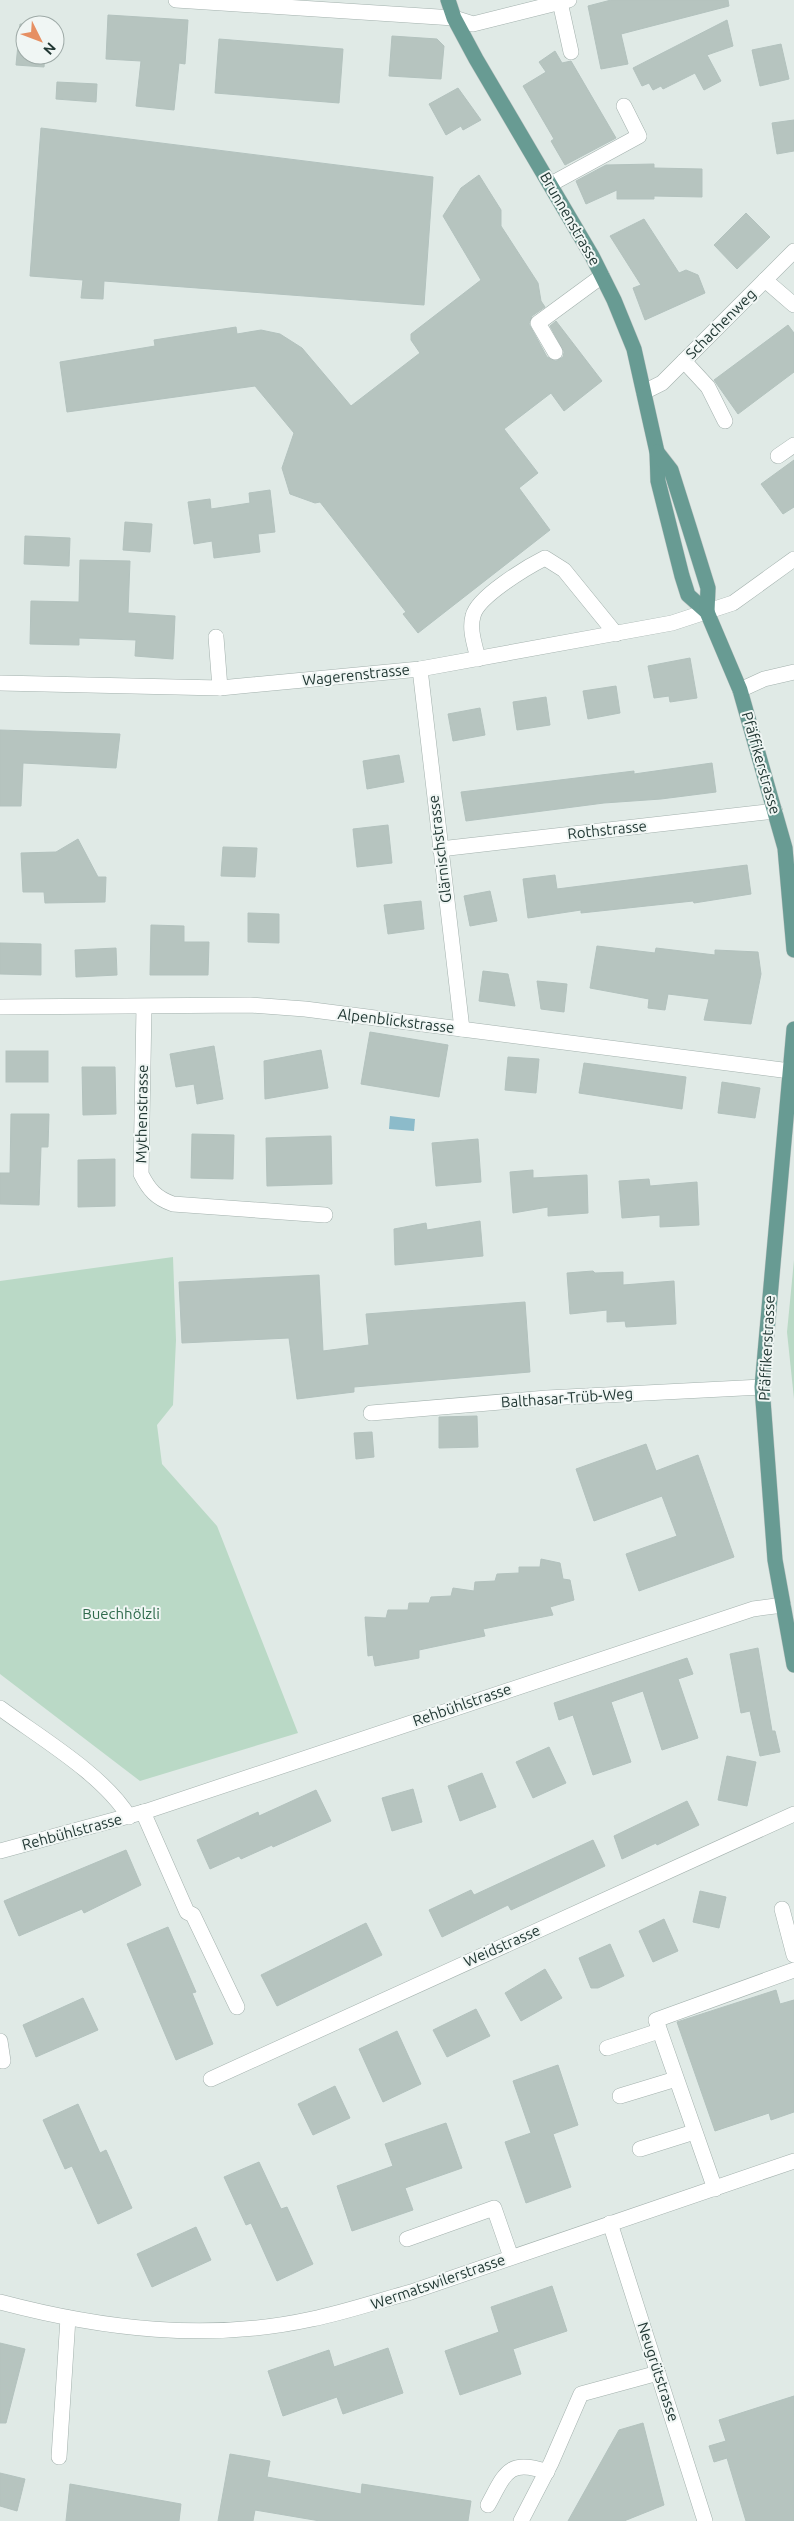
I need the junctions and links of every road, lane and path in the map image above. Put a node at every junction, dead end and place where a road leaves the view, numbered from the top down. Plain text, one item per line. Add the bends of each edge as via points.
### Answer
1 (176, 0) edge
2 (448, 0) edge
3 (564, 1) edge
4 (454, 18) junction
5 (571, 52) dead end
6 (624, 106) dead end
7 (551, 184) junction
8 (794, 251) edge
9 (602, 276) junction
10 (765, 280) junction
11 (794, 305) edge
12 (555, 352) dead end
13 (684, 361) junction
14 (644, 392) junction
15 (725, 421) dead end
16 (794, 445) edge
17 (657, 452) junction
18 (778, 456) dead end
19 (794, 560) edge
20 (707, 612) junction
21 (616, 634) junction
22 (216, 637) dead end
23 (478, 659) junction
24 (420, 669) junction
25 (794, 672) edge
26 (0, 683) edge
27 (220, 688) junction
28 (740, 690) junction
29 (775, 811) junction
30 (440, 849) junction
31 (794, 950) edge
32 (0, 1007) edge
33 (144, 1007) junction
34 (462, 1029) junction
35 (794, 1029) edge
36 (790, 1071) junction
37 (325, 1215) dead end
38 (762, 1387) junction
39 (371, 1413) dead end
40 (783, 1605) junction
41 (794, 1665) edge
42 (0, 1708) edge
43 (136, 1814) junction
44 (794, 1814) edge
45 (0, 1851) edge
46 (782, 1909) dead end
47 (794, 1955) edge
48 (794, 1970) edge
49 (237, 2007) dead end
50 (660, 2032) junction
51 (0, 2041) edge
52 (607, 2048) dead end
53 (3, 2061) dead end
54 (211, 2079) dead end
55 (676, 2079) junction
56 (620, 2096) dead end
57 (694, 2132) junction
58 (640, 2149) dead end
59 (794, 2161) edge
60 (715, 2189) junction
61 (610, 2223) junction
62 (408, 2239) dead end
63 (511, 2258) junction
64 (0, 2302) edge
65 (68, 2318) junction
66 (658, 2372) junction
67 (59, 2457) dead end
68 (547, 2472) junction
69 (488, 2504) dead end
70 (521, 2521) edge
71 (705, 2521) edge

1 - 4 street
2 - 4 main road, Brunnenstrasse
3 - 4 street via 472,24
3 - 5 street
4 - 7 main road, Brunnenstrasse
6 - 7 street via 639,136
7 - 9 main road, Brunnenstrasse
8 - 10 street, Schachenweg
9 - 12 street via 538,323
9 - 14 main road, Brunnenstrasse via 634,349
10 - 11 street
10 - 13 street, Schachenweg
13 - 14 street, Schachenweg via 662,384
13 - 15 street via 708,388
14 - 17 main road, Brunnenstrasse
16 - 18 street
17 - 20 main road, Brunnenstrasse via 671,470 690,527 708,588
17 - 20 main road, Brunnenstrasse via 658,482 682,576 688,595
19 - 20 street, Wagerenstrasse via 733,603
20 - 21 street, Wagerenstrasse
20 - 28 main road, Pfäffikerstrasse
21 - 23 street, Wagerenstrasse
21 - 23 street via 564,570 545,558 530,565 484,599 473,615 472,630
22 - 27 street
23 - 24 street, Wagerenstrasse
24 - 27 street, Wagerenstrasse
24 - 30 street, Glärnischstrasse
25 - 28 street via 764,679
26 - 27 street, Wagerenstrasse
28 - 29 main road, Pfäffikerstrasse
29 - 30 street, Rothstrasse
29 - 31 main road, Pfäffikerstrasse via 785,848
30 - 34 street, Glärnischstrasse
32 - 33 street, Alpenblickstrasse
33 - 34 street, Alpenblickstrasse via 305,1009
33 - 37 street, Mythenstrasse via 141,1174 149,1190 173,1204
34 - 36 street, Alpenblickstrasse
35 - 36 main road, Pfäffikerstrasse
36 - 38 main road, Pfäffikerstrasse
38 - 39 street, Balthasar-Trüb-Weg via 546,1398
38 - 40 main road, Pfäffikerstrasse via 770,1508
40 - 41 main road, Pfäffikerstrasse
40 - 43 street, Rehbühlstrasse via 753,1609
42 - 43 street via 102,1784
43 - 45 street, Rehbühlstrasse
43 - 49 street via 187,1912 193,1915
44 - 54 street, Weidstrasse
46 - 47 street
48 - 50 street via 656,2020
50 - 52 street
50 - 55 street
51 - 53 street
55 - 56 street
55 - 57 street
57 - 58 street
57 - 60 street
59 - 60 street, Wermatswilerstrasse
60 - 61 street, Wermatswilerstrasse
61 - 63 street, Wermatswilerstrasse
61 - 66 street, Neugrütstrasse
62 - 63 street via 494,2208
63 - 65 street, Wermatswilerstrasse via 358,2309 262,2327 148,2330
64 - 65 street, Wermatswilerstrasse
65 - 67 street
66 - 68 street via 581,2394
66 - 71 street, Neugrütstrasse
68 - 69 street via 529,2465 513,2467 506,2472
68 - 70 street

